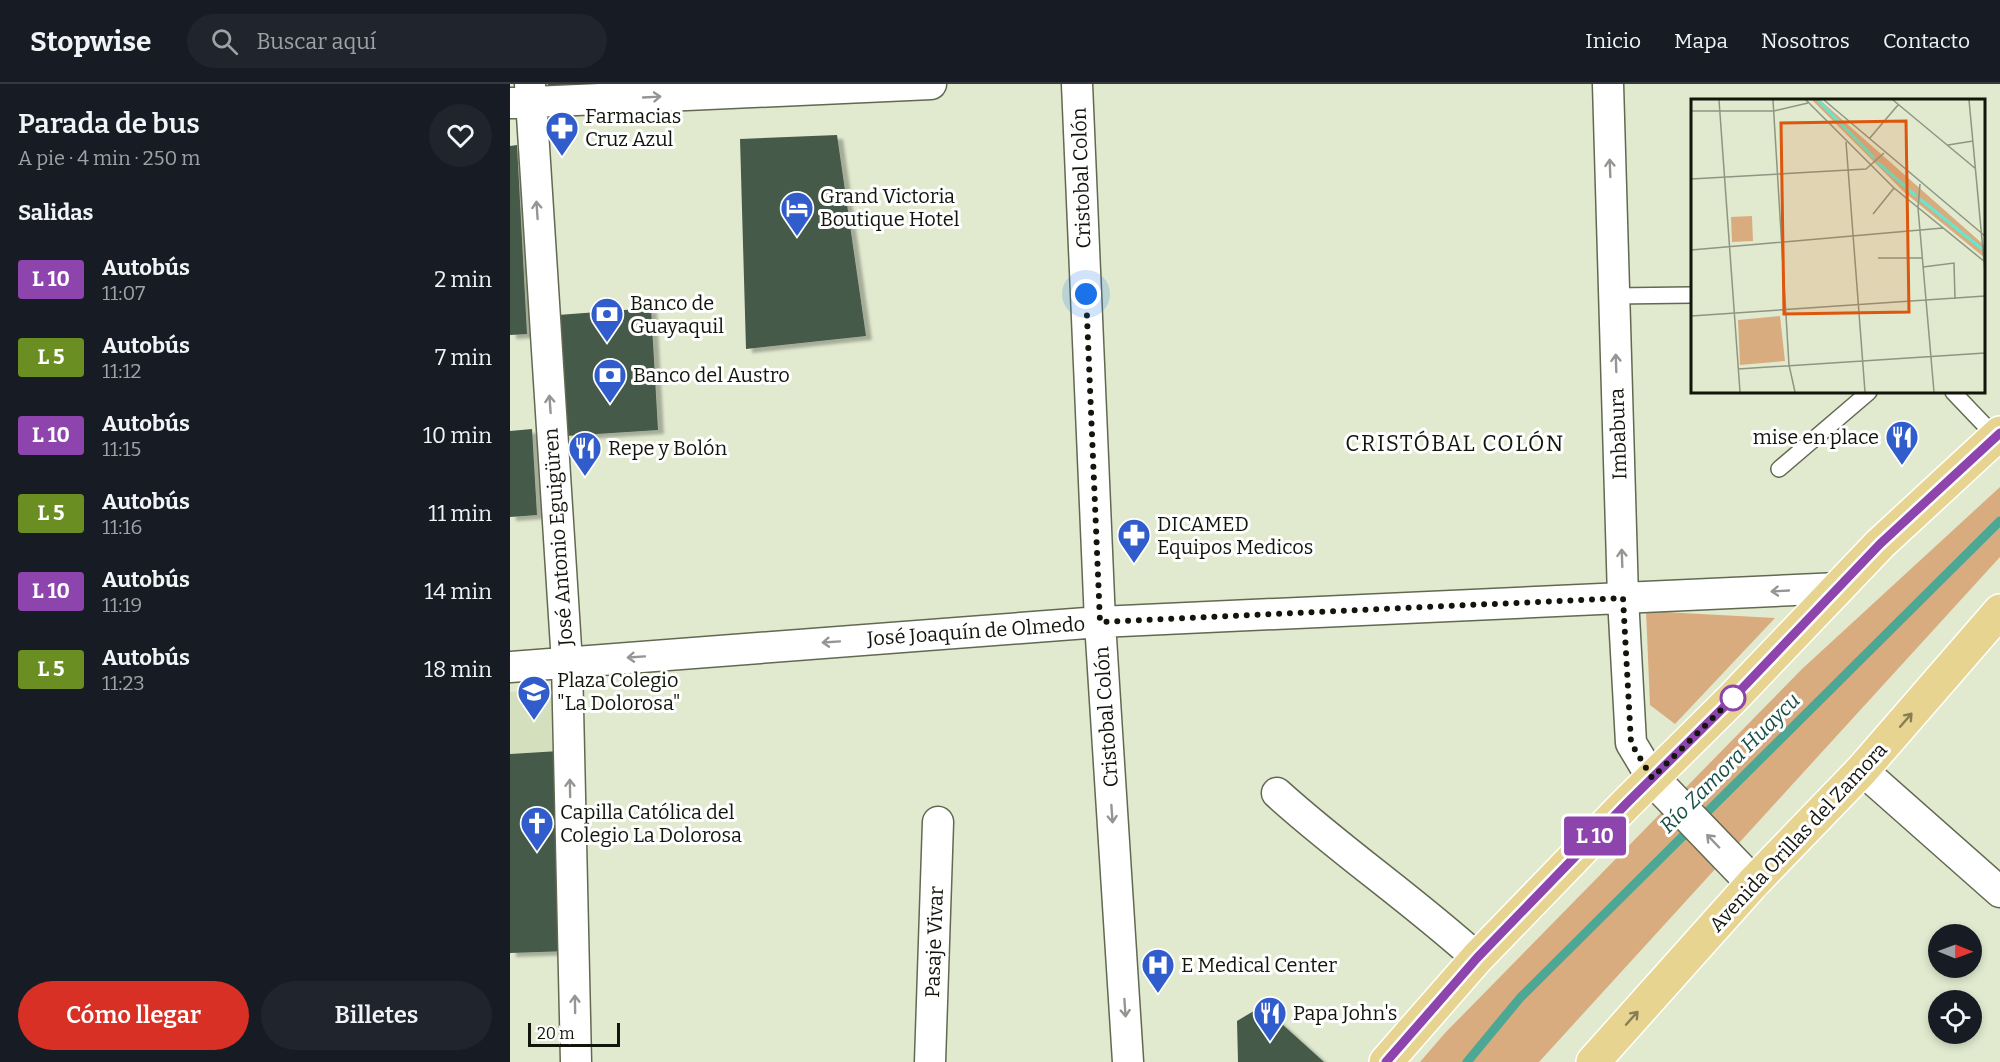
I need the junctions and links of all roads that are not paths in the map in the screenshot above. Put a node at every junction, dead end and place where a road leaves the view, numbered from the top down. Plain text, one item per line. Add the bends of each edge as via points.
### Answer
1 (931, 84) edge
2 (1077, 84) edge
3 (1608, 84) edge
4 (523, 97) edge
5 (1691, 295) edge
6 (1614, 296) junction
7 (1868, 393) edge
8 (1954, 393) edge
9 (1998, 435) edge
10 (1779, 469) dead end
11 (1839, 588) junction
12 (1623, 598) junction
13 (2000, 611) edge
14 (1100, 622) junction
15 (567, 663) junction
16 (510, 667) edge
17 (1862, 770) junction
18 (1652, 778) junction
19 (1277, 793) dead end
20 (938, 822) dead end
21 (1753, 883) junction
22 (2000, 892) edge
23 (1477, 958) junction
24 (576, 1062) edge
25 (930, 1062) edge
26 (1128, 1062) edge
27 (1386, 1062) edge
28 (1593, 1062) edge

4 -> 1 street
2 - 14 street, Cristobal Colón
6 -> 3 street, Imbabura
15 -> 4 street, José Antonio Eguigüren
5 - 6 lane
12 -> 6 street, Imbabura
7 - 10 lane
8 - 9 lane
9 - 11 main road via 1880,544
11 -> 12 street, José Joaquín de Olmedo
11 - 18 main road
12 - 14 street, José Joaquín de Olmedo
12 - 18 street, Imbabura via 1631,743
17 -> 13 main road, Avenida Orillas del Zamora
14 -> 15 street, José Joaquín de Olmedo
14 -> 26 street, Cristobal Colón
15 - 16 street, José Joaquín de Olmedo
24 -> 15 street, José Antonio Eguigüren
17 - 21 main road, Avenida Orillas del Zamora
17 - 22 street
21 -> 18 street
18 - 23 main road
19 - 23 street
20 - 25 street, Pasaje Vivar
28 -> 21 main road, Avenida Orillas del Zamora
23 - 27 main road

